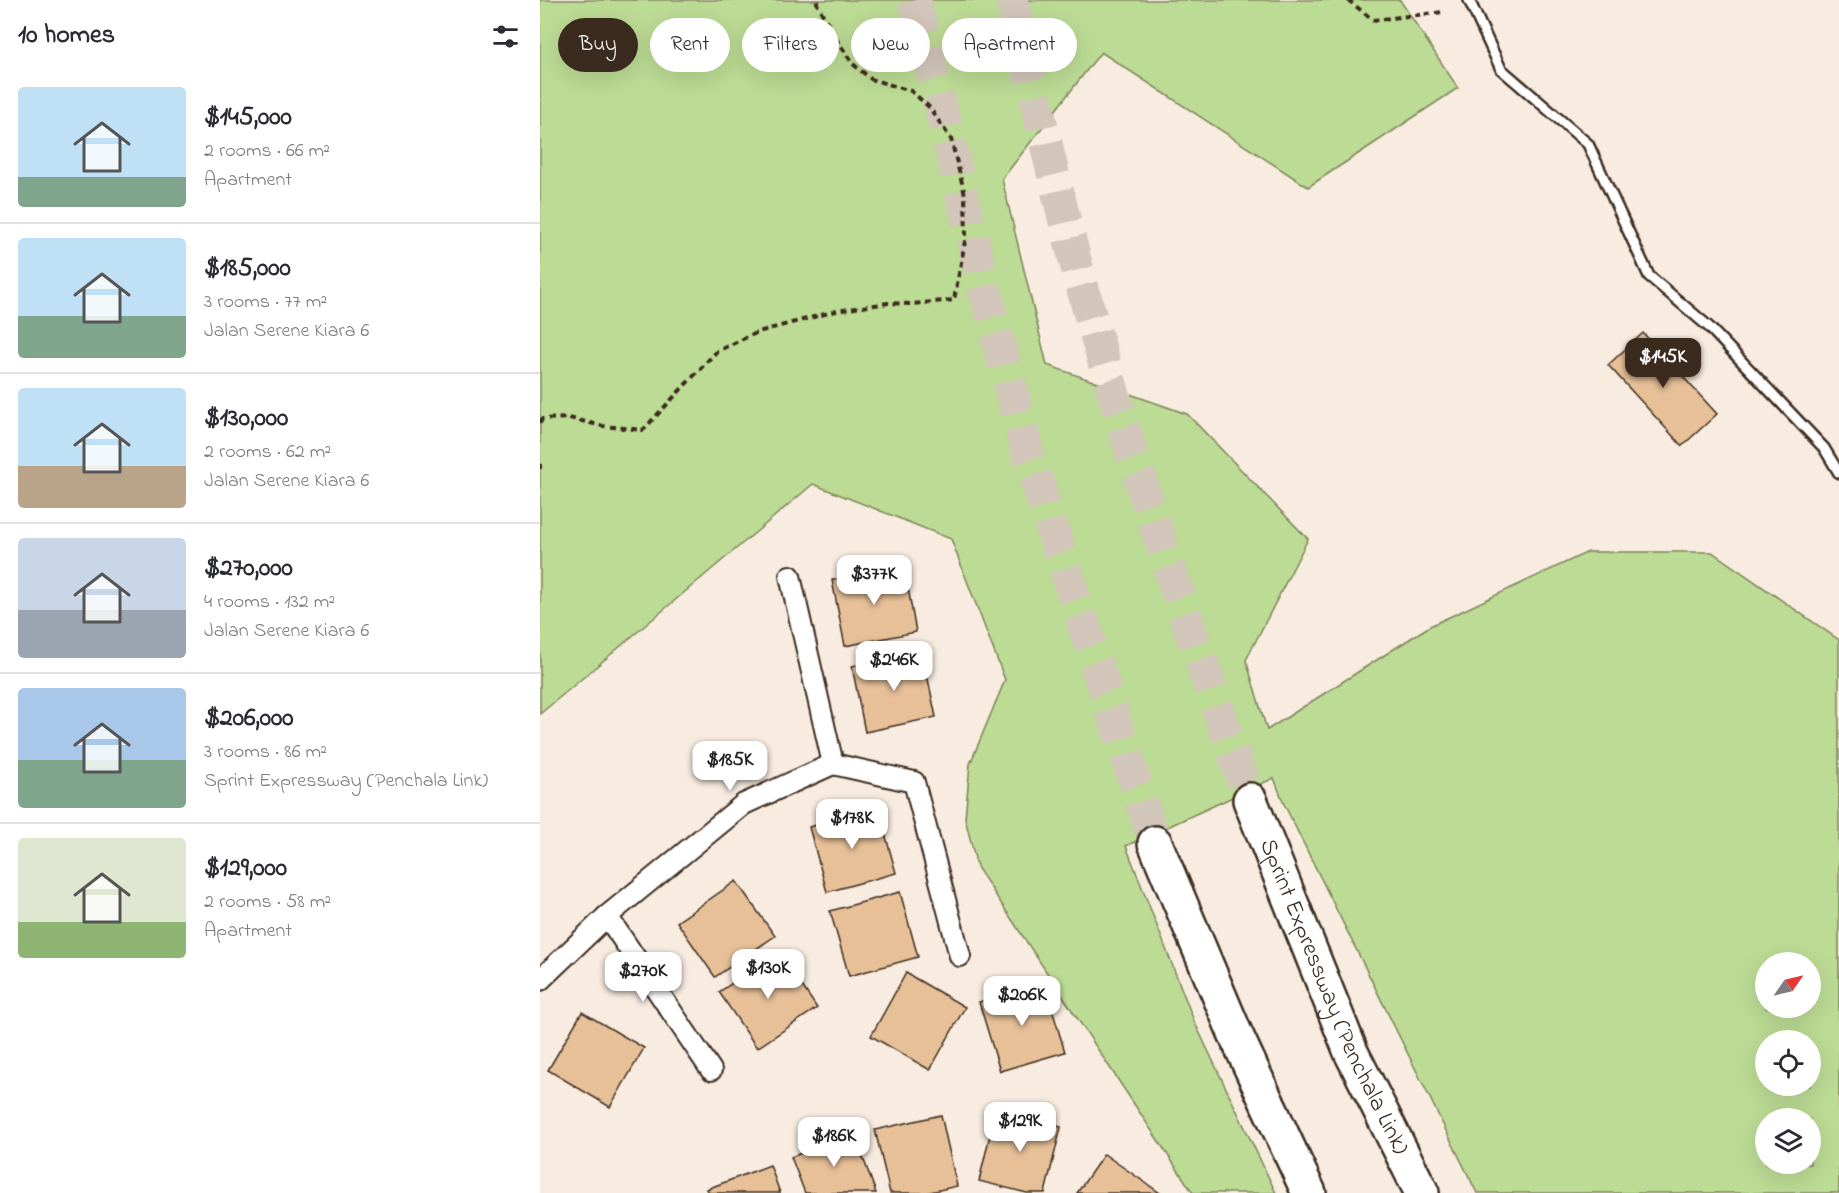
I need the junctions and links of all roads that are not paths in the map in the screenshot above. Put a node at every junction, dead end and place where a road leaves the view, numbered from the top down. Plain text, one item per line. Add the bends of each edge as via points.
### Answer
1 (1469, 0) edge
2 (1839, 473) edge
3 (790, 576) dead end
4 (832, 764) junction
5 (1250, 800) tunnel mouth
6 (1155, 843) tunnel mouth
7 (607, 916) junction
8 (960, 956) dead end
9 (540, 980) edge
10 (711, 1070) dead end
11 (1309, 1193) edge
12 (1422, 1193) edge

1 - 2 lane via 1501,69 1588,144 1649,276 1709,327 1824,448
3 - 4 street
4 - 7 street via 744,804
4 - 8 street via 915,782
5 - 12 highway, Sprint Expressway (Penchala Link) via 1351,1052
6 - 11 highway via 1235,1033
7 - 9 street
7 - 10 street

